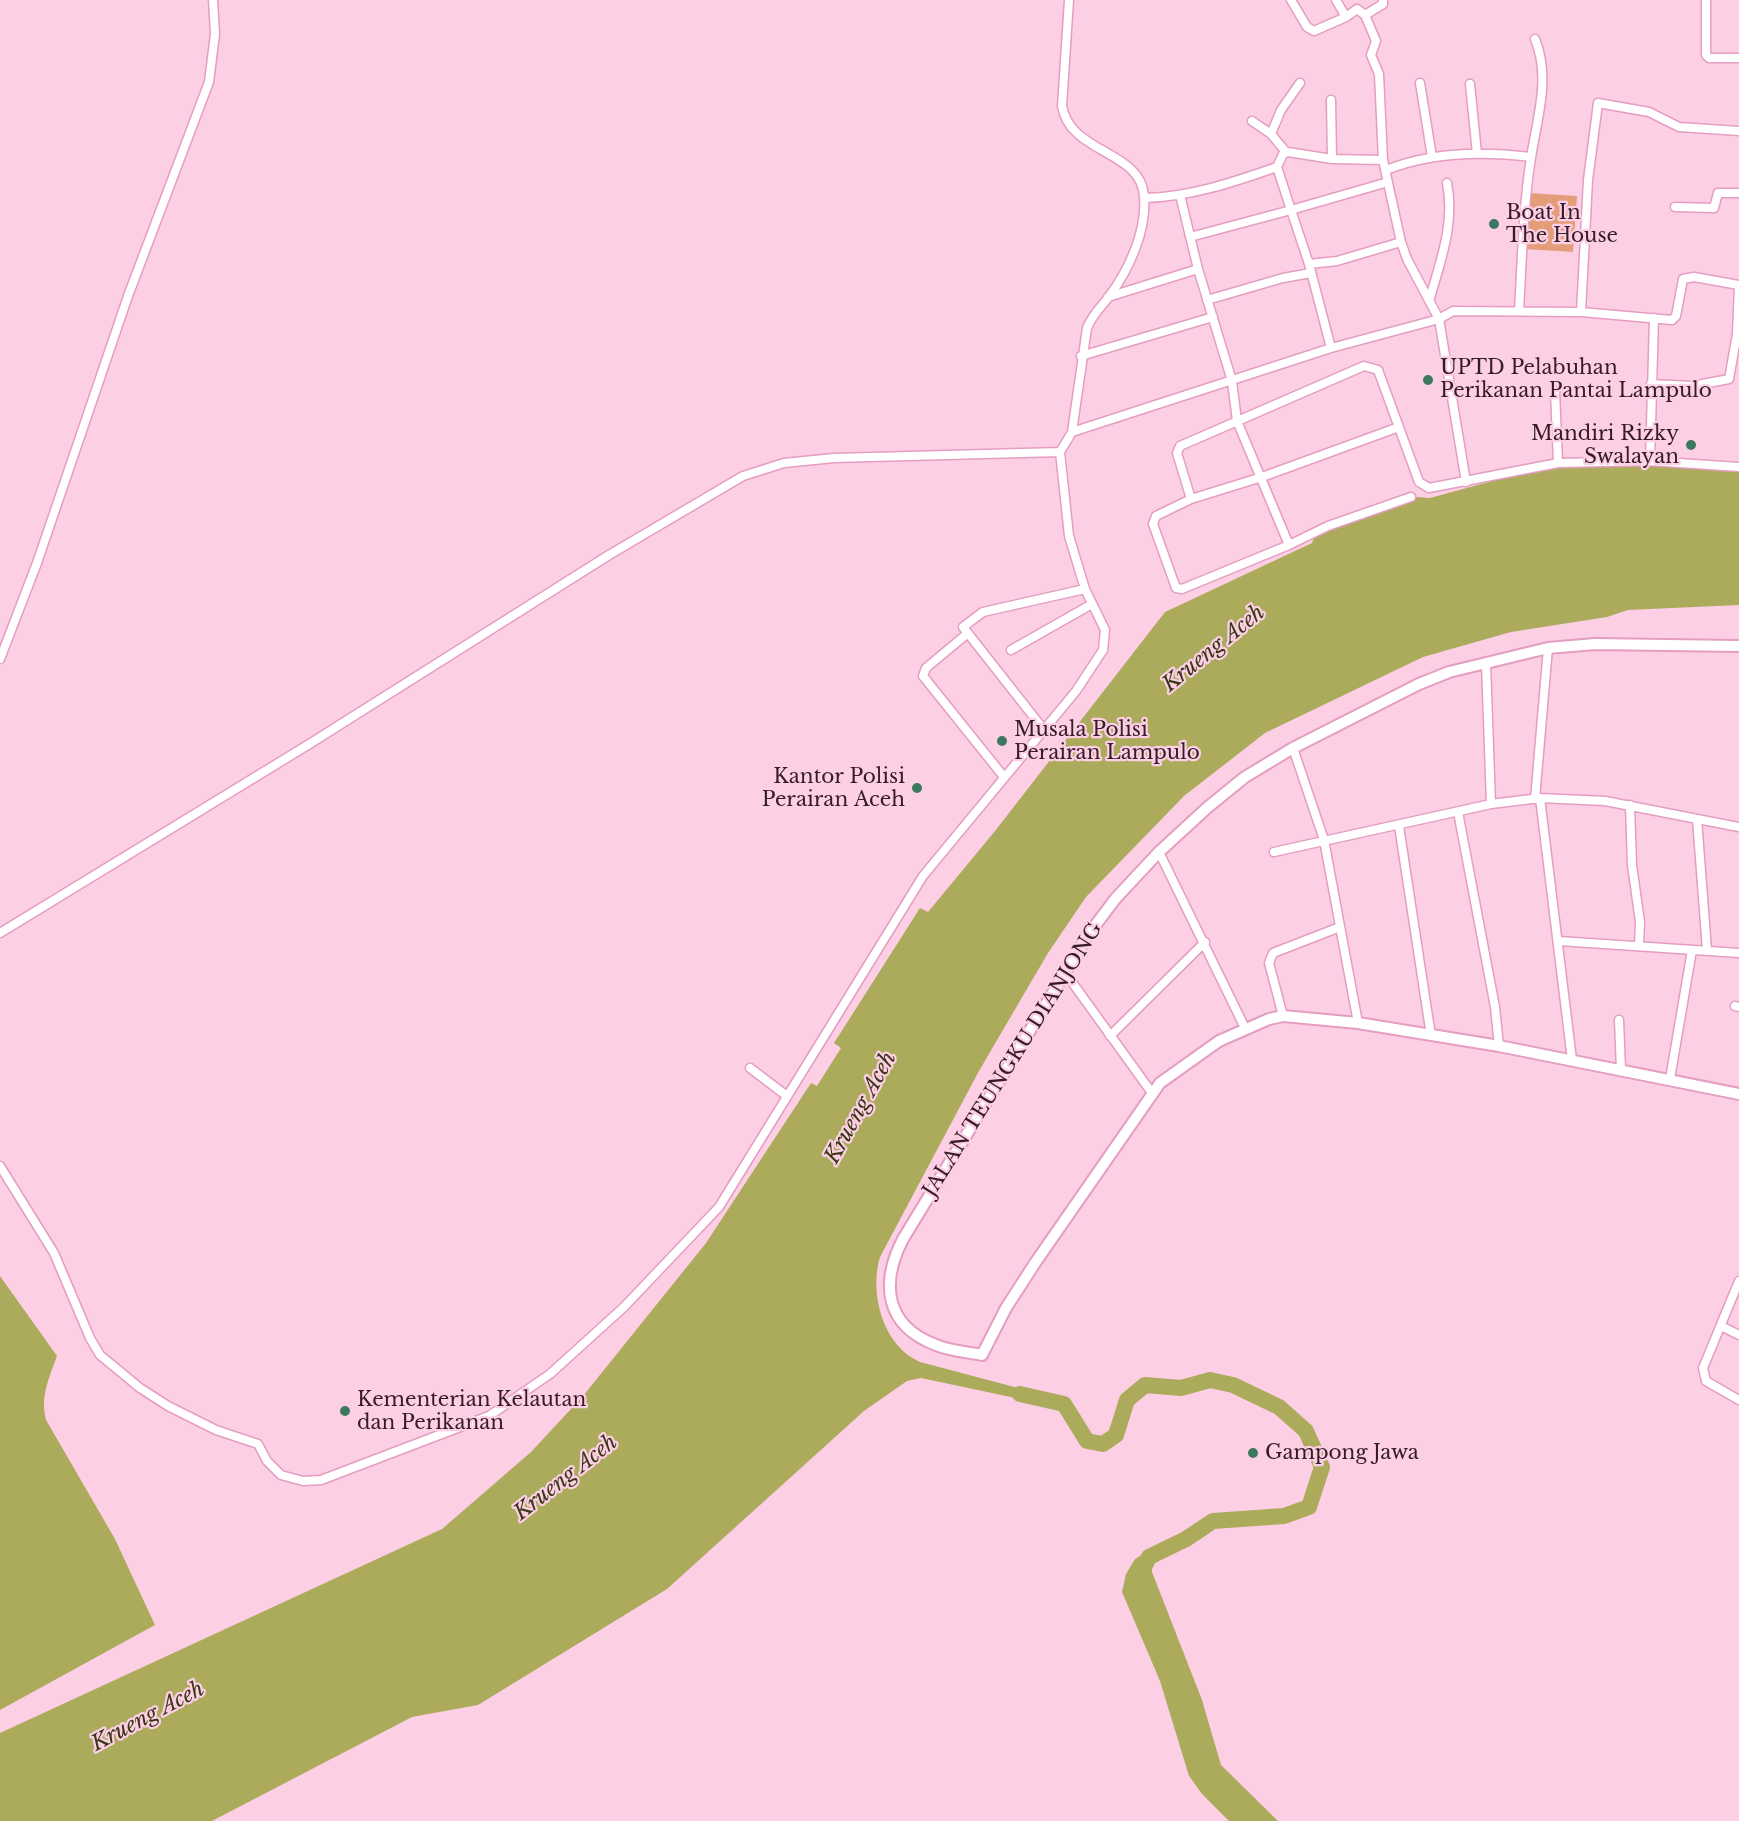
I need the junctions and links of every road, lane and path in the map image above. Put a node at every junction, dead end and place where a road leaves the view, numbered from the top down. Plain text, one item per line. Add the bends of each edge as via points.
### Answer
1 (213, 0) edge
2 (1069, 0) edge
3 (1291, 0) edge
4 (1336, 0) edge
5 (1383, 0) edge
6 (1706, 0) edge
7 (1365, 15) junction
8 (1346, 17) junction
9 (1535, 39) dead end
10 (1739, 58) edge
11 (1420, 82) dead end
12 (1300, 83) dead end
13 (1470, 84) dead end
14 (1331, 100) dead end
15 (1252, 121) dead end
16 (1739, 131) edge
17 (1271, 134) junction
18 (1286, 152) junction
19 (1477, 154) junction
20 (1432, 157) junction
21 (1531, 158) junction
22 (1332, 159) junction
23 (1383, 160) junction
24 (1277, 167) junction
25 (1386, 170) junction
26 (1389, 182) junction
27 (1447, 183) dead end
28 (1739, 193) edge
29 (1180, 195) junction
30 (1145, 198) junction
31 (1675, 207) dead end
32 (1291, 210) junction
33 (1190, 237) junction
34 (1401, 242) junction
35 (1309, 264) junction
36 (1198, 269) junction
37 (1311, 273) junction
38 (1739, 285) edge
39 (1108, 297) junction
40 (1430, 298) junction
41 (1207, 300) junction
42 (1519, 311) junction
43 (1581, 312) junction
44 (1213, 317) junction
45 (1654, 318) junction
46 (1439, 319) junction
47 (1331, 348) junction
48 (1081, 356) junction
49 (1232, 381) junction
50 (1651, 384) junction
51 (1555, 392) dead end
52 (1237, 421) junction
53 (1399, 427) junction
54 (1072, 432) junction
55 (1060, 452) junction
56 (1650, 461) junction
57 (1558, 464) junction
58 (1739, 468) edge
59 (1262, 477) junction
60 (1466, 482) junction
61 (1411, 497) dead end
62 (1191, 499) junction
63 (1289, 546) junction
64 (1085, 589) junction
65 (1092, 603) junction
66 (968, 633) junction
67 (1739, 646) edge
68 (1548, 648) junction
69 (1011, 650) dead end
70 (0, 659) edge
71 (1486, 663) junction
72 (1044, 730) junction
73 (1293, 748) junction
74 (1004, 777) junction
75 (1538, 798) junction
76 (1491, 804) junction
77 (1630, 805) junction
78 (1458, 812) junction
79 (1697, 819) junction
80 (1399, 826) junction
81 (1739, 827) edge
82 (1324, 840) junction
83 (1160, 852) junction
84 (1274, 852) dead end
85 (1340, 927) junction
86 (0, 933) edge
87 (1559, 941) junction
88 (1205, 942) junction
89 (1639, 945) junction
90 (1692, 950) junction
91 (1707, 950) junction
92 (1739, 953) edge
93 (1064, 971) junction
94 (1283, 1016) junction
95 (1619, 1020) dead end
96 (1358, 1023) junction
97 (1245, 1028) junction
98 (1110, 1036) junction
99 (1431, 1036) junction
100 (1499, 1046) junction
101 (1572, 1060) junction
102 (750, 1068) dead end
103 (1621, 1070) junction
104 (1670, 1079) junction
105 (1152, 1093) junction
106 (1739, 1094) edge
107 (787, 1096) junction
108 (0, 1166) edge
109 (1739, 1281) edge
110 (1721, 1326) junction
111 (1739, 1335) edge
112 (1739, 1400) edge

1 - 70 street via 215,34 209,82 128,296
2 - 30 street via 1064,120 1072,131 1134,172
3 - 8 street via 1307,27 1314,31
4 - 8 street
5 - 7 street via 1383,4
6 - 10 street via 1706,55
7 - 8 street via 1357,9
7 - 23 street via 1376,42 1371,55 1379,74
9 - 21 street via 1543,78
11 - 20 street
12 - 17 street via 1281,110
13 - 19 street
14 - 22 street
15 - 17 street
16 - 43 street via 1679,127 1648,112 1599,102 1588,180
17 - 18 street
18 - 22 street
18 - 24 street
19 - 20 street
19 - 21 street
20 - 25 street
21 - 42 street
22 - 23 street
23 - 25 street
24 - 29 street
24 - 32 street
25 - 26 street
26 - 32 street
26 - 34 street
27 - 40 street via 1451,204 1448,235
28 - 31 street via 1718,193 1714,208
29 - 30 street
29 - 33 street
30 - 39 street via 1144,221 1132,256
32 - 33 street
32 - 35 street
33 - 36 street
34 - 35 street via 1337,261
34 - 40 street
35 - 37 street
36 - 39 street
36 - 41 street
37 - 41 street
37 - 47 street
38 - 45 street via 1687,277 1682,281 1675,318
38 - 50 street via 1737,334 1729,379 1692,386
39 - 48 street via 1092,316
40 - 46 street
41 - 44 street
42 - 43 street
42 - 46 street via 1453,311
43 - 45 street
44 - 48 street
44 - 49 street
45 - 50 street
46 - 47 street
46 - 60 street
47 - 49 street
48 - 54 street
49 - 52 street
49 - 54 street
50 - 56 street
51 - 57 street
52 - 53 street via 1364,366 1378,370
52 - 59 street
52 - 62 street via 1177,448
53 - 59 street
53 - 60 street via 1419,482 1438,488
54 - 55 street
55 - 64 street via 1072,550
55 - 86 street via 834,458 784,464 743,476 599,561
56 - 57 street
56 - 58 street
57 - 60 street
59 - 62 street
59 - 63 street
61 - 63 street via 1328,526
62 - 63 street via 1153,520 1178,589
64 - 65 street
64 - 66 street via 983,612 963,627
65 - 69 street
65 - 72 street via 1105,630 1105,645 1088,675
66 - 72 street
66 - 74 street via 926,668 923,676
67 - 68 street, JALAN TEUNGKU DIANJONG via 1595,644
68 - 71 street, JALAN TEUNGKU DIANJONG
68 - 75 street
71 - 73 street, JALAN TEUNGKU DIANJONG via 1419,684
71 - 76 street
72 - 74 street
73 - 82 street
73 - 83 street, JALAN TEUNGKU DIANJONG via 1227,792
74 - 107 street via 918,885
75 - 76 street
75 - 77 street
75 - 87 street
76 - 78 street
77 - 79 street
77 - 89 street
78 - 80 street
78 - 100 street
79 - 81 street
79 - 91 street
80 - 82 street
80 - 99 street
82 - 84 street
82 - 85 street
83 - 88 street
83 - 93 street, JALAN TEUNGKU DIANJONG via 1106,911
85 - 94 street via 1273,953 1269,963
85 - 96 street
87 - 89 street
87 - 101 street
88 - 97 street
88 - 98 street
89 - 90 street
90 - 91 street
90 - 104 street
91 - 92 street
93 - 98 street
93 - 105 street, JALAN TEUNGKU DIANJONG via 903,1239 891,1266 890,1296 903,1324 939,1346 982,1355 1035,1263
94 - 96 street
94 - 97 street
95 - 103 street
96 - 99 street
97 - 105 street via 1171,1073
98 - 105 street
99 - 100 street
100 - 101 street
101 - 103 street
102 - 107 street
103 - 104 street
104 - 106 street
107 - 108 street via 719,1207 650,1282 550,1374 481,1420 312,1481 281,1474 267,1461 258,1444 216,1430 168,1406 100,1355 54,1253
109 - 110 street
110 - 111 street
110 - 112 street via 1705,1361 1704,1374 1706,1381

